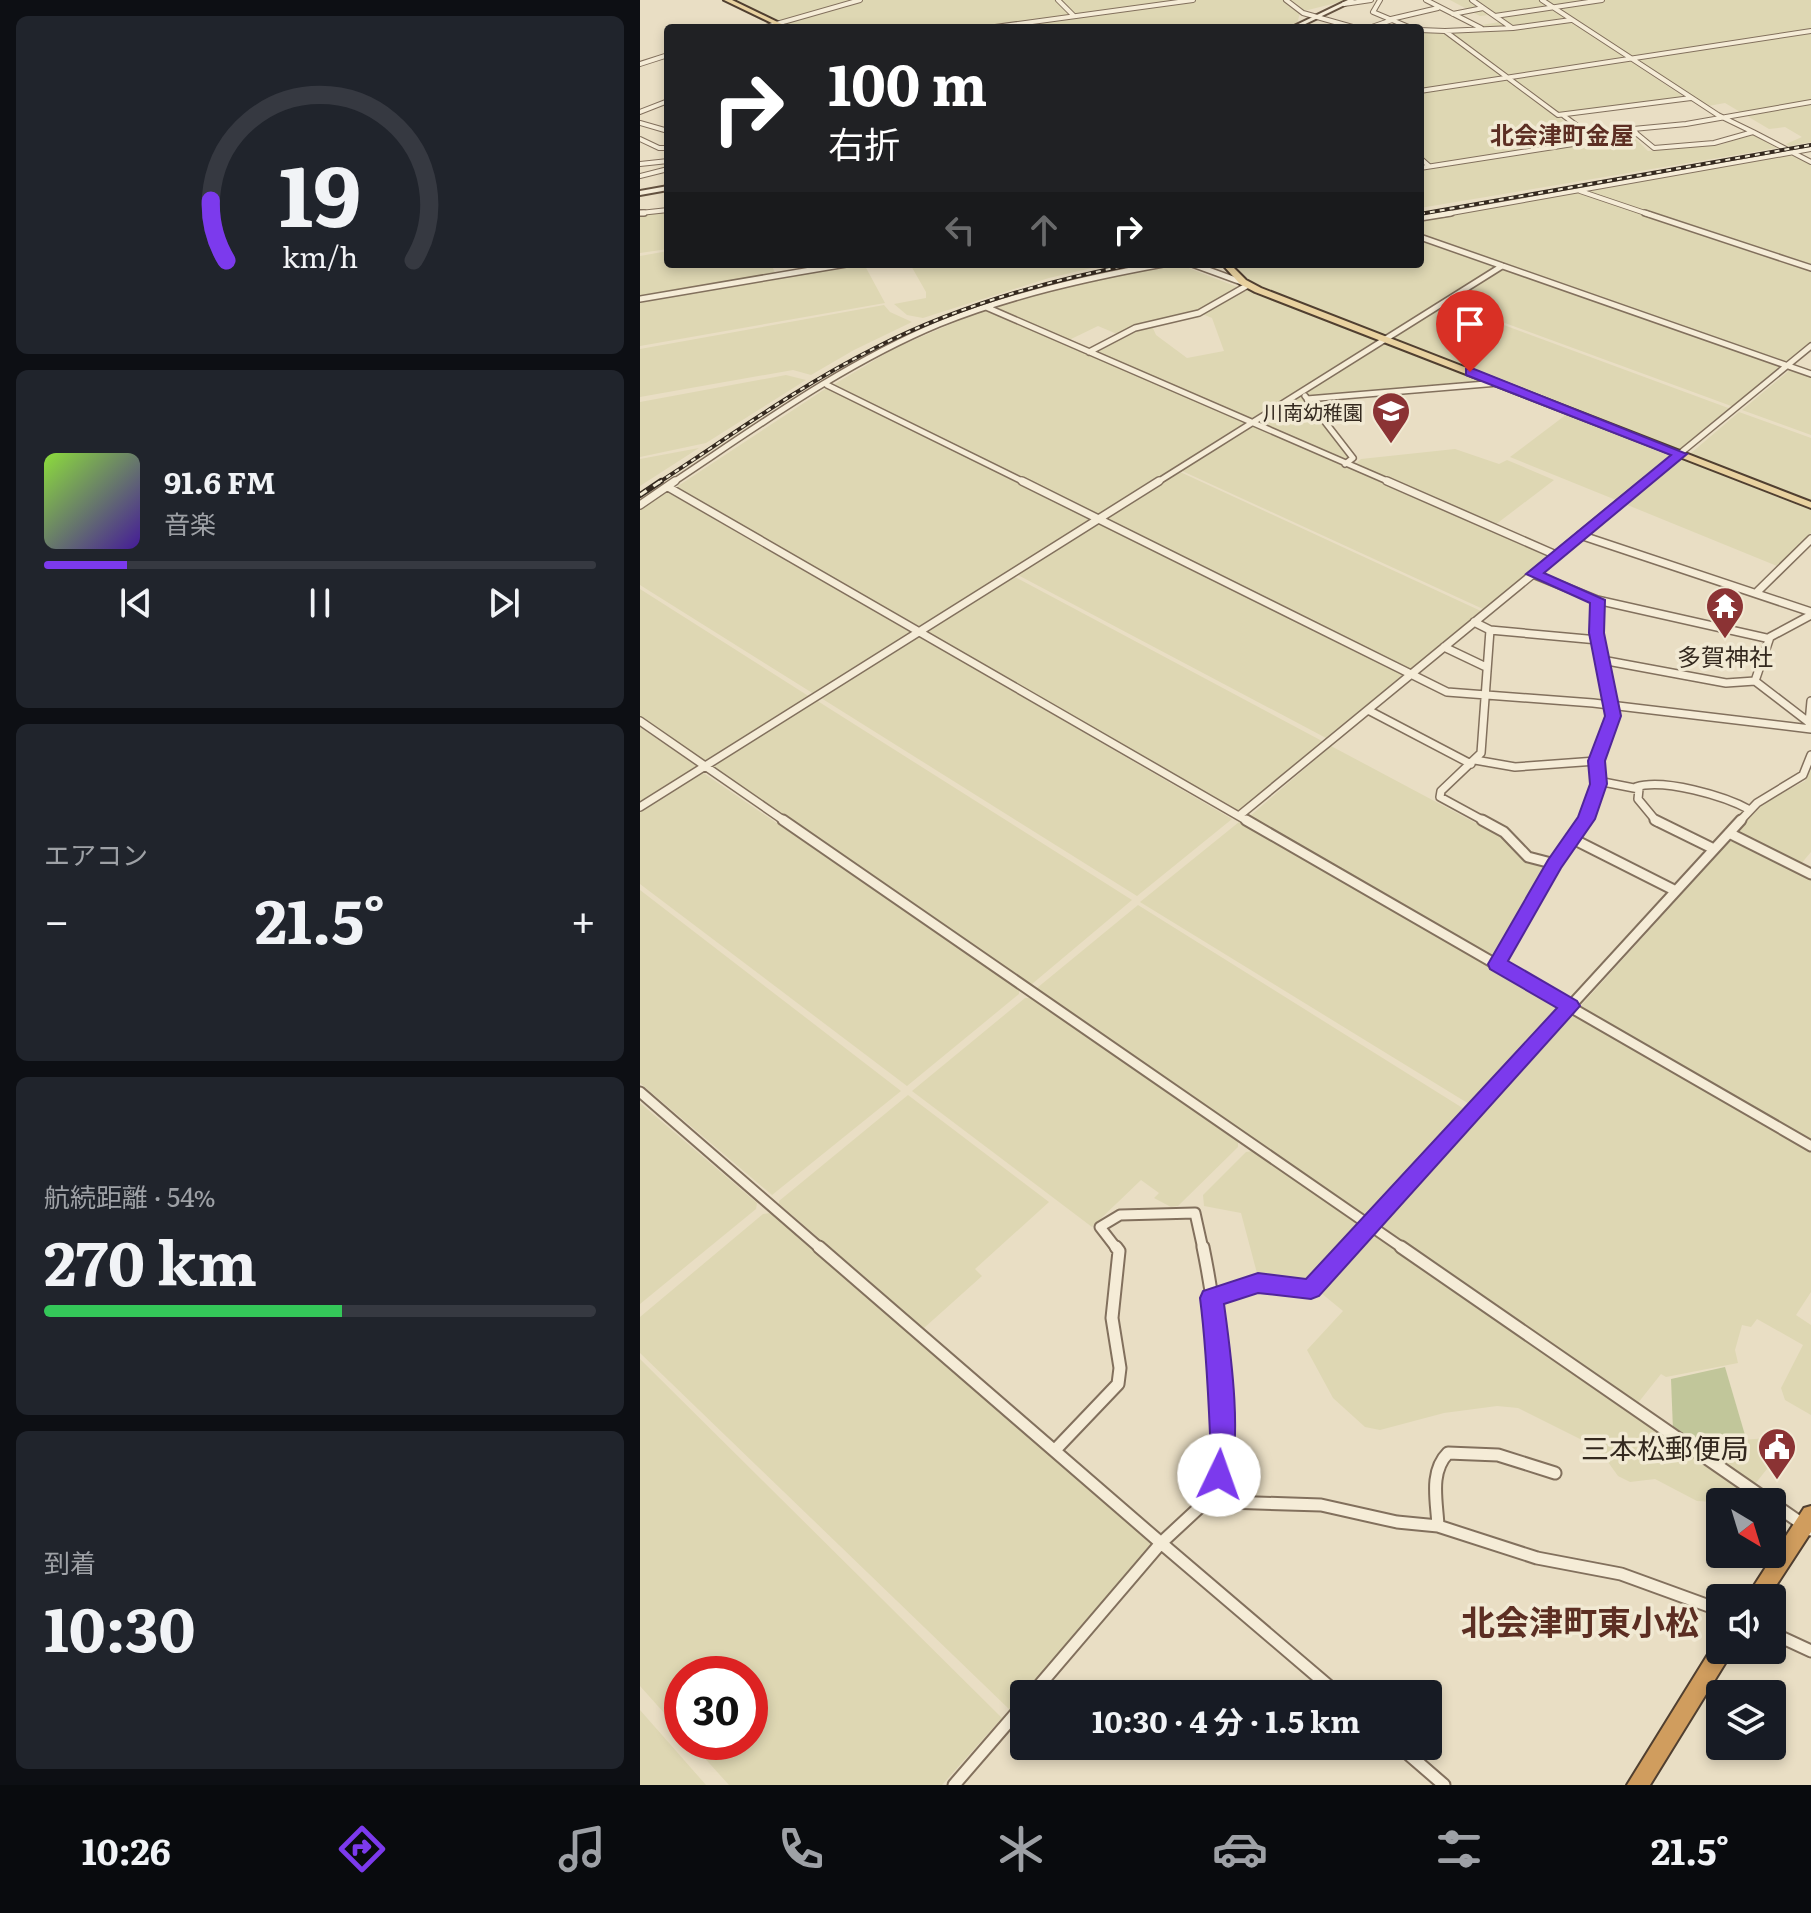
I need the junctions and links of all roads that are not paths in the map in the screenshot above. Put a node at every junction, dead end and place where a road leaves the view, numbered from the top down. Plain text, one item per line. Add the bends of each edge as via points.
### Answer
1 (727, 0) edge
2 (860, 0) edge
3 (1058, 0) edge
4 (1193, 0) edge
5 (1286, 0) edge
6 (1352, 0) edge
7 (1371, 0) edge
8 (1380, 0) edge
9 (1426, 0) edge
10 (1472, 0) edge
11 (1542, 0) edge
12 (1602, 0) edge
13 (1344, 4) junction
14 (1553, 7) junction
15 (1438, 8) junction
16 (1484, 8) junction
17 (1452, 14) junction
18 (1074, 16) junction
19 (1495, 16) junction
20 (1316, 17) junction
21 (1391, 19) junction
22 (1572, 20) junction
23 (778, 24) joint
24 (1033, 24) edge
25 (1301, 24) edge
26 (1341, 24) edge
27 (1379, 24) edge
28 (1402, 24) edge
29 (1482, 28) junction
30 (1513, 28) junction
31 (1424, 30) edge
32 (1445, 31) junction
33 (1811, 31) edge
34 (664, 56) edge
35 (1631, 59) junction
36 (640, 63) edge
37 (1507, 78) junction
38 (1424, 90) edge
39 (1691, 98) junction
40 (664, 102) edge
41 (1811, 102) edge
42 (660, 104) junction
43 (664, 106) edge
44 (640, 112) edge
45 (1564, 116) junction
46 (1723, 117) junction
47 (640, 123) edge
48 (664, 130) edge
49 (1753, 132) junction
50 (1637, 134) junction
51 (640, 139) edge
52 (1595, 139) junction
53 (664, 148) edge
54 (1811, 149) edge
55 (1793, 152) junction
56 (664, 161) edge
57 (1424, 162) edge
58 (1811, 162) edge
59 (640, 164) edge
60 (1429, 166) junction
61 (1424, 167) edge
62 (664, 170) edge
63 (640, 176) edge
64 (664, 189) edge
65 (1579, 191) junction
66 (640, 193) edge
67 (664, 210) edge
68 (640, 213) edge
69 (1424, 217) edge
70 (1424, 238) edge
71 (1502, 266) junction
72 (822, 268) edge
73 (1143, 268) edge
74 (1203, 268) edge
75 (1230, 268) edge
76 (1811, 268) edge
77 (1246, 284) junction
78 (640, 299) edge
79 (986, 307) junction
80 (1385, 339) junction
81 (1811, 346) edge
82 (1089, 352) junction
83 (1787, 366) junction
84 (1811, 374) edge
85 (1498, 383) junction
86 (827, 385) junction
87 (1304, 395) junction
88 (1251, 423) junction
89 (1680, 454) junction
90 (1345, 464) junction
91 (668, 487) junction
92 (640, 505) edge
93 (1811, 505) edge
94 (1098, 519) junction
95 (1580, 535) junction
96 (1811, 539) edge
97 (1556, 555) junction
98 (1533, 574) junction
99 (1758, 591) junction
100 (1597, 600) junction
101 (1811, 613) edge
102 (1474, 622) junction
103 (1490, 630) junction
104 (919, 632) junction
105 (1766, 638) junction
106 (1598, 640) junction
107 (1444, 647) junction
108 (1602, 660) junction
109 (1486, 667) junction
110 (1411, 675) junction
111 (1755, 681) junction
112 (1484, 693) junction
113 (1811, 701) edge
114 (1611, 705) junction
115 (1368, 710) junction
116 (640, 721) edge
117 (1810, 725) edge
118 (1811, 755) edge
119 (1596, 761) junction
120 (1473, 762) junction
121 (705, 767) junction
122 (1598, 781) junction
123 (1636, 787) junction
124 (640, 807) edge
125 (1750, 810) junction
126 (1240, 815) junction
127 (1729, 833) junction
128 (1573, 839) junction
129 (1714, 849) junction
130 (1555, 864) junction
131 (1811, 874) edge
132 (1676, 891) junction
133 (1497, 964) junction
134 (1570, 1006) junction
135 (640, 1092) edge
136 (1811, 1146) edge
137 (1371, 1226) junction
138 (1211, 1298) junction
139 (1056, 1449) junction
140 (1555, 1473) dead end
141 (1749, 1488) edge
142 (1216, 1492) junction
143 (1786, 1511) edge
144 (1809, 1523) edge
145 (1438, 1526) junction
146 (1161, 1543) junction
147 (1766, 1584) edge
148 (1706, 1605) edge
149 (1786, 1639) edge
150 (1811, 1651) edge
151 (1713, 1664) edge
152 (1044, 1680) edge
153 (1322, 1680) edge
154 (1010, 1720) edge
155 (1415, 1760) edge
156 (954, 1785) edge
157 (1444, 1785) edge
158 (1638, 1785) edge

1 - 23 main road
2 - 23 street
3 - 18 street
4 - 18 street
5 - 20 street
6 - 13 main road
7 - 13 street
8 - 21 street via 1373,12
9 - 15 street
10 - 16 street
11 - 14 street
12 - 14 street
13 - 20 main road
14 - 19 street
14 - 22 street
15 - 17 street
15 - 21 street
16 - 17 street
16 - 19 street
17 - 29 street
18 - 24 street
19 - 30 street
20 - 25 main road
20 - 26 street
21 - 27 street
21 - 28 street
22 - 30 street
22 - 35 street
29 - 30 street
29 - 32 street
31 - 32 street
32 - 37 street
33 - 35 street
34 - 36 street
35 - 37 street
35 - 39 street
37 - 38 street
37 - 45 street
39 - 45 street
39 - 46 street
40 - 42 street
41 - 46 street
42 - 43 street
42 - 44 street
45 - 52 street
46 - 49 street
46 - 50 street via 1633,129
47 - 48 street
49 - 50 street via 1721,142 1654,148
49 - 55 street
50 - 52 street
51 - 53 street
52 - 60 street
54 - 55 street
55 - 58 street
55 - 65 street
56 - 59 street
57 - 60 street
60 - 61 street
62 - 63 street
64 - 66 main road
65 - 69 street
65 - 76 street
67 - 68 street
70 - 71 street
71 - 80 street
71 - 83 street
72 - 78 street
73 - 79 street
74 - 77 street
75 - 77 main road
77 - 80 main road
77 - 82 street via 1199,313 1128,330
79 - 82 street
79 - 86 street via 896,345
80 - 85 main road
80 - 87 street
81 - 83 street
82 - 88 street
83 - 84 street
83 - 89 street
85 - 87 street
85 - 89 main road
86 - 91 street
86 - 94 street
87 - 88 street
87 - 90 street via 1353,458
88 - 90 street
88 - 94 street
89 - 93 main road
89 - 95 street
90 - 97 street
91 - 92 street
91 - 104 street
94 - 104 street
94 - 110 street
95 - 97 street
95 - 99 street via 1631,556
96 - 99 street
97 - 98 street
98 - 100 street
98 - 102 street
99 - 101 street
100 - 105 street
100 - 106 street
101 - 105 street
102 - 103 street
102 - 107 street
103 - 106 street
103 - 109 street
104 - 121 street
104 - 126 street
105 - 111 street
106 - 108 street
107 - 109 street
107 - 110 street
108 - 111 street via 1726,683
108 - 114 street
109 - 112 street
110 - 112 street via 1447,692
110 - 115 street
111 - 117 street
112 - 114 street
112 - 120 street via 1481,753
113 - 117 street
114 - 117 street
114 - 119 street via 1612,723
115 - 120 street
115 - 126 street
116 - 121 street
118 - 125 street via 1803,775
119 - 120 street via 1515,767
119 - 122 street
120 - 130 street via 1440,797 1504,832 1528,857
121 - 124 street
121 - 137 street
122 - 123 street
122 - 128 street via 1586,819
123 - 125 street via 1645,784 1724,799
123 - 129 street via 1638,799 1658,824
125 - 127 street
126 - 133 street
127 - 129 street
127 - 131 street
128 - 130 street
128 - 132 street
129 - 132 street
130 - 133 street
132 - 134 street
133 - 134 street
134 - 136 street
134 - 137 street
135 - 139 street
137 - 138 street via 1311,1289 1258,1283
137 - 141 street
138 - 139 street via 1195,1213 1120,1215 1100,1227 1119,1251 1112,1308 1122,1374
138 - 142 street via 1222,1452
139 - 146 street
140 - 145 street via 1498,1455 1448,1453 1437,1469
142 - 145 street via 1227,1502 1321,1505
142 - 146 street
143 - 144 street
144 - 147 highway
145 - 148 street via 1537,1558 1621,1574
146 - 152 street
146 - 153 street
149 - 150 street
151 - 158 highway
154 - 156 street
155 - 157 street

